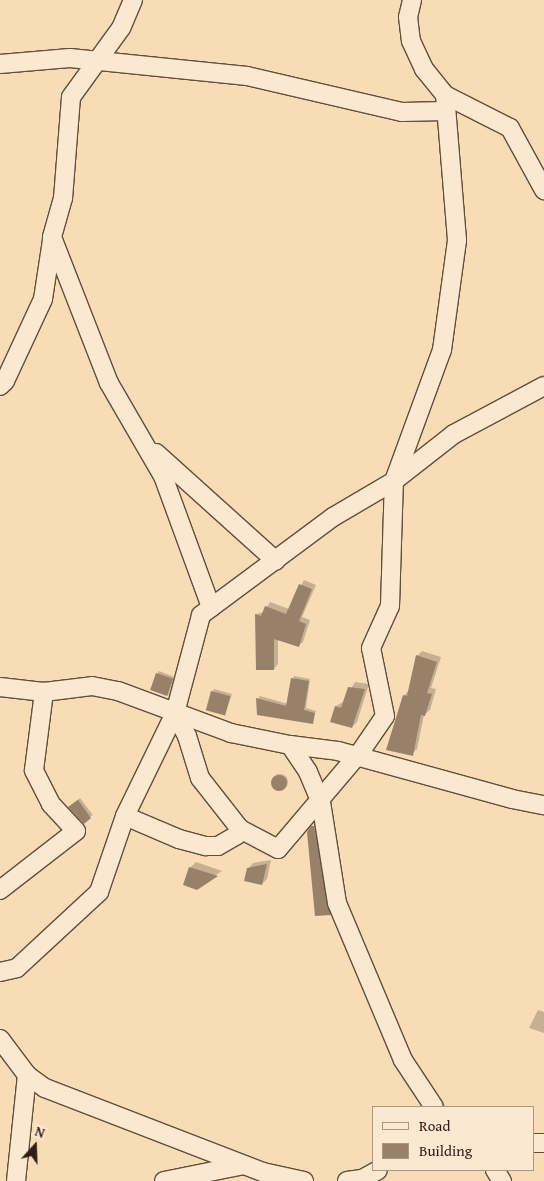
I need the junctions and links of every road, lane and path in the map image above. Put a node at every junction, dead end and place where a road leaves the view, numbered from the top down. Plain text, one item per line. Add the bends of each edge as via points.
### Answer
1 (133, 0) edge
2 (412, 0) edge
3 (97, 61) junction
4 (0, 64) edge
5 (445, 103) junction
6 (544, 190) edge
7 (52, 237) junction
8 (0, 386) edge
9 (544, 386) edge
10 (142, 441) junction
11 (394, 481) junction
12 (276, 561) junction
13 (211, 606) junction
14 (0, 687) edge
15 (44, 692) junction
16 (175, 713) junction
17 (290, 745) junction
18 (357, 756) junction
19 (320, 799) junction
20 (544, 805) edge
21 (124, 816) junction
22 (240, 829) junction
23 (0, 890) edge
24 (0, 972) edge
25 (0, 1039) edge
26 (27, 1075) junction
27 (433, 1106) edge
28 (244, 1165) junction
29 (376, 1171) edge
30 (16, 1181) edge
31 (164, 1181) edge
32 (304, 1181) edge
33 (347, 1181) edge

1 - 3 street via 121,28
2 - 5 street via 408,17 411,40
3 - 4 street via 70,58
3 - 5 street via 247,76 402,112
3 - 7 street via 71,97 63,198
5 - 6 street via 510,128
5 - 11 street via 458,240 442,350
7 - 8 street via 43,299
7 - 10 street via 108,383
9 - 11 street via 454,434
10 - 12 street
10 - 13 street via 164,476
11 - 12 street via 332,517
11 - 18 street via 390,606 371,648 384,716
12 - 13 street
13 - 16 street via 201,615 193,637
14 - 15 street
15 - 16 street via 92,686 144,699
15 - 23 street via 34,770 51,804 76,831
16 - 17 street via 231,733
16 - 21 street
16 - 22 street via 187,736 200,778
17 - 18 street
17 - 19 street via 308,772
18 - 19 street
18 - 20 street
19 - 22 street via 278,849
19 - 27 street via 338,903 403,1060
21 - 22 street via 179,839 206,846 218,846 237,835
21 - 24 street via 99,892 17,968
25 - 26 street
26 - 28 street via 53,1091
26 - 30 street
28 - 31 street
28 - 32 street
29 - 33 street via 362,1179

